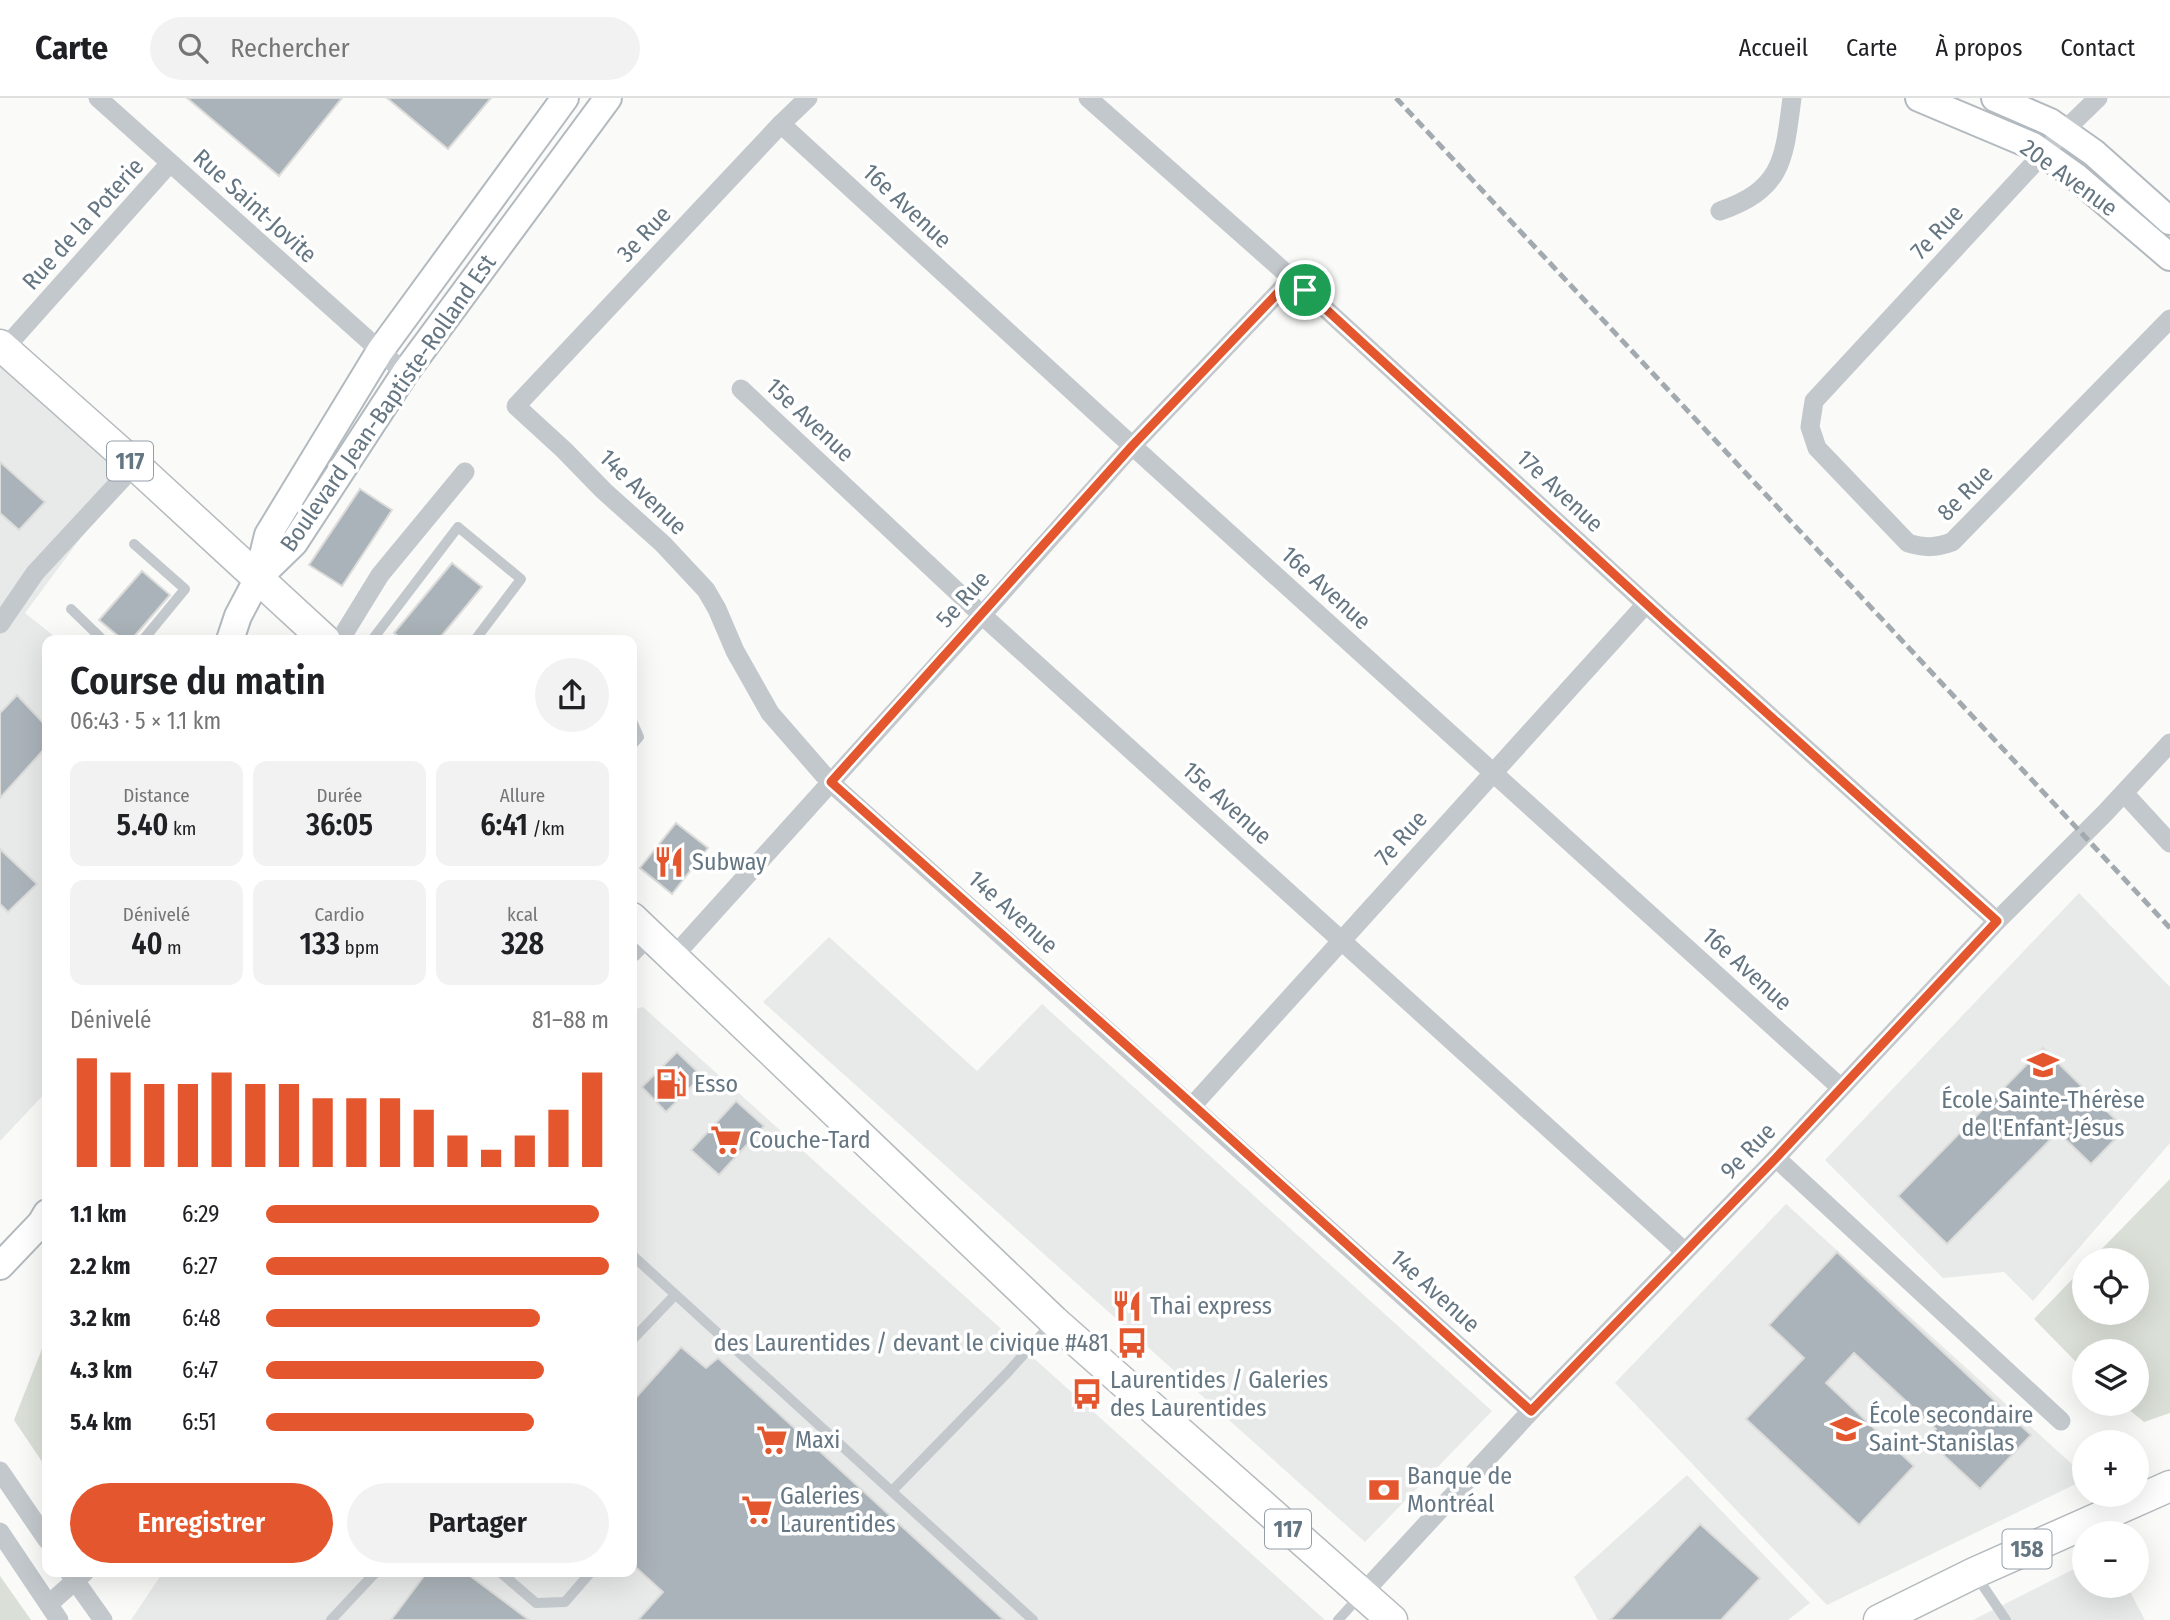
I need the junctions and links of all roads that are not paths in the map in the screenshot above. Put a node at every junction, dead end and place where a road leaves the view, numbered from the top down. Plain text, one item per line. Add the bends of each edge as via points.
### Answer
1 (98, 98) edge
2 (565, 98) edge
3 (607, 98) edge
4 (808, 98) edge
5 (1087, 98) edge
6 (1792, 98) edge
7 (1919, 98) edge
8 (1995, 98) edge
9 (2098, 98) edge
10 (781, 124) junction
11 (2063, 132) junction
12 (2043, 153) junction
13 (170, 163) junction
14 (1720, 211) dead end
15 (2170, 221) edge
16 (2170, 257) edge
17 (1292, 278) junction
18 (2170, 319) edge
19 (2, 347) edge
20 (380, 351) junction
21 (405, 373) junction
22 (741, 389) dead end
23 (1814, 401) joint
24 (516, 406) joint
25 (1132, 446) junction
26 (135, 465) junction
27 (465, 472) dead end
28 (134, 544) dead end
29 (257, 580) junction
30 (1646, 604) junction
31 (71, 609) dead end
32 (982, 615) junction
33 (0, 624) edge
34 (98, 635) edge
35 (147, 635) edge
36 (232, 635) edge
37 (319, 635) edge
38 (343, 635) edge
39 (376, 635) edge
40 (479, 635) edge
41 (2170, 743) edge
42 (1494, 772) junction
43 (831, 782) junction
44 (2124, 793) junction
45 (2170, 843) edge
46 (1997, 921) junction
47 (638, 935) edge
48 (1342, 940) junction
49 (674, 956) junction
50 (1840, 1087) junction
51 (1193, 1105) junction
52 (1776, 1158) junction
53 (42, 1221) edge
54 (1684, 1251) junction
55 (637, 1260) edge
56 (0, 1266) edge
57 (676, 1295) junction
58 (1054, 1321) junction
59 (637, 1335) edge
60 (1531, 1411) junction
61 (2061, 1420) dead end
62 (0, 1471) edge
63 (2170, 1486) edge
64 (892, 1492) junction
65 (0, 1532) edge
66 (42, 1533) edge
67 (1974, 1573) junction
68 (42, 1577) edge
69 (75, 1577) edge
70 (77, 1577) edge
71 (371, 1577) edge
72 (506, 1577) edge
73 (587, 1577) edge
74 (1362, 1594) junction
75 (54, 1612) edge
76 (1882, 1619) edge
77 (103, 1620) edge
78 (331, 1620) edge
79 (1033, 1620) edge
80 (1338, 1620) edge
81 (1392, 1620) edge
82 (2006, 1620) edge

1 - 13 street, Rue Saint-Jovite
2 - 20 street, Boulevard Jean-Baptiste-Rolland Est
3 - 21 street, Boulevard Jean-Baptiste-Rolland Est
4 - 10 street, 3e Rue
5 - 17 street, 17e Avenue
6 - 14 street via 1784,155 1769,184 1744,203
7 - 12 street, 20e Avenue
8 - 11 street, 20e Avenue
9 - 11 street, 7e Rue
10 - 24 street, 3e Rue
10 - 25 street, 16e Avenue
11 - 12 street, 7e Rue
11 - 15 street, 20e Avenue via 2094,153
12 - 16 street, 20e Avenue
12 - 23 street, 7e Rue
13 - 19 street, Rue de la Poterie
13 - 20 street, Rue Saint-Jovite
17 - 25 street, 5e Rue
17 - 30 street, 17e Avenue
18 - 23 street, 8e Rue via 1952,542 1940,546 1908,543 1817,448 1810,428
19 - 26 main road, 117
20 - 21 street, Rue Saint-Jovite
20 - 29 street, Boulevard Jean-Baptiste-Rolland Est via 268,535
21 - 29 street, Boulevard Jean-Baptiste-Rolland Est via 294,543
22 - 32 street, 15e Avenue
24 - 43 street, 14e Avenue via 706,590 770,713
25 - 32 street, 5e Rue
25 - 42 street, 16e Avenue
26 - 29 main road, 117
26 - 33 street via 34,573
27 - 38 street via 380,575
28 - 35 lane via 185,589
29 - 36 street
29 - 37 main road, 117
30 - 42 street, 7e Rue
30 - 46 street, 17e Avenue
31 - 34 lane
32 - 43 street, 5e Rue
32 - 48 street, 15e Avenue
39 - 40 lane via 458,527 521,579
41 - 44 street, 9e Rue
42 - 48 street, 7e Rue
42 - 50 street, 16e Avenue
43 - 49 street, 5e Rue
43 - 51 street, 14e Avenue
44 - 45 street
44 - 46 street, 9e Rue
46 - 50 street, 9e Rue
47 - 49 main road, 117
48 - 51 street, 7e Rue
48 - 54 street, 15e Avenue
49 - 58 main road, 117
50 - 52 street, 9e Rue
51 - 60 street, 14e Avenue
52 - 54 street, 9e Rue
52 - 61 street
53 - 56 street
54 - 60 street, 9e Rue
55 - 57 lane
57 - 59 lane
57 - 64 lane
58 - 64 lane
58 - 74 main road, 117
60 - 74 street, 9e Rue
62 - 66 street
63 - 67 main road, 158
64 - 79 lane
65 - 68 street
67 - 76 main road, 158
67 - 82 lane
68 - 75 street
69 - 75 street
70 - 77 street
71 - 78 lane
72 - 73 lane via 536,1603 565,1602
74 - 80 lane
74 - 81 main road, 117

